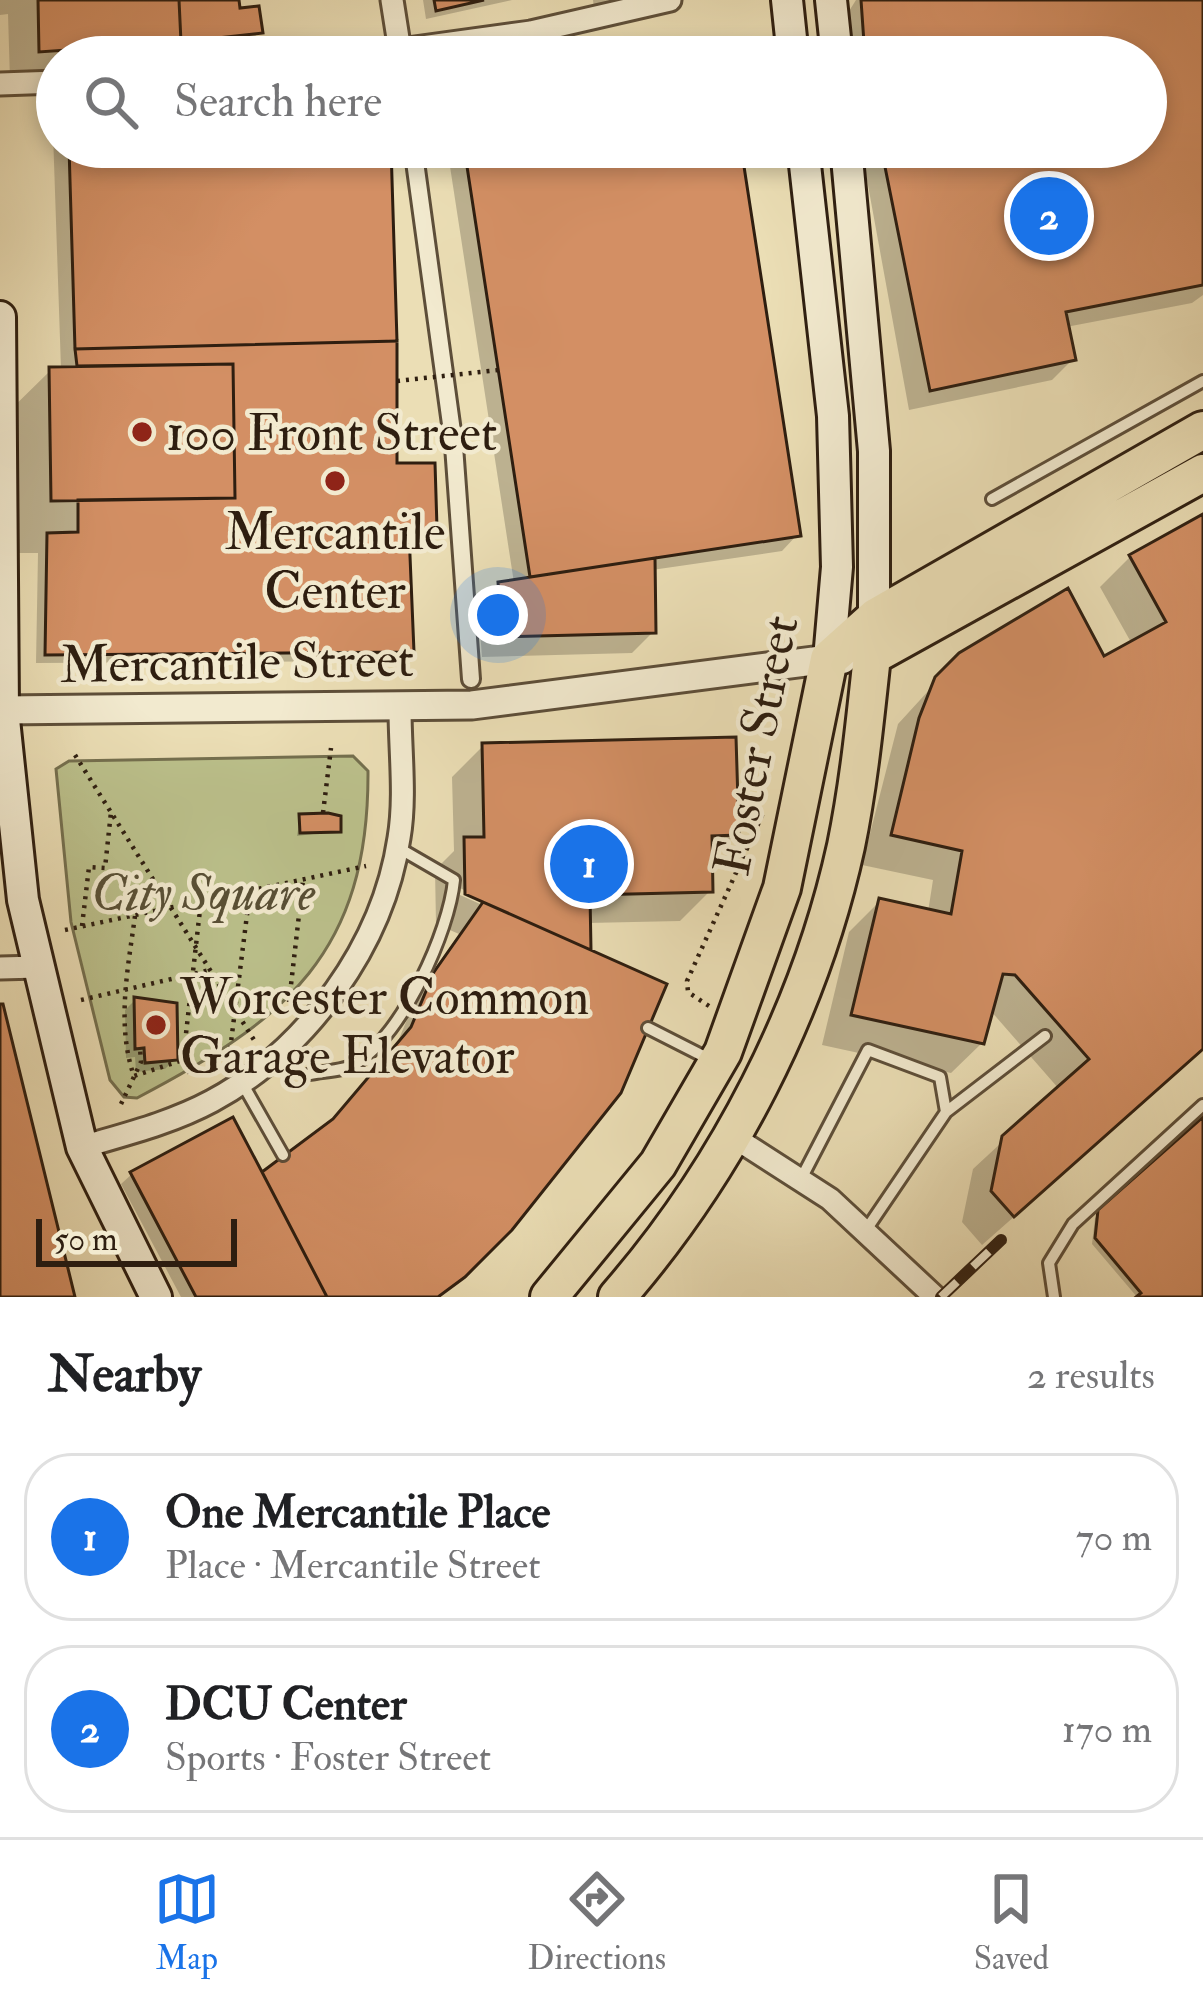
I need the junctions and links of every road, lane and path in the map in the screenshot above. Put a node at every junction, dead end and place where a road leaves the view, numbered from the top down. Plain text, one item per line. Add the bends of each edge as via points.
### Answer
1 (392, 0) edge
2 (670, 0) edge
3 (787, 0) edge
4 (831, 0) edge
5 (397, 36) edge
6 (507, 36) edge
7 (791, 36) edge
8 (835, 36) edge
9 (36, 83) edge
10 (0, 84) edge
11 (416, 168) edge
12 (805, 168) edge
13 (848, 168) edge
14 (0, 317) edge
15 (499, 370) dead end
16 (397, 381) dead end
17 (1203, 381) edge
18 (1203, 430) edge
19 (1, 450) edge
20 (1203, 473) edge
21 (992, 499) dead end
22 (876, 616) junction
23 (872, 656) junction
24 (829, 659) junction
25 (471, 679) dead end
26 (400, 709) junction
27 (2, 710) edge
28 (331, 748) dead end
29 (75, 755) dead end
30 (111, 812) junction
31 (764, 812) dead end
32 (323, 813) dead end
33 (397, 848) junction
34 (366, 866) dead end
35 (303, 880) junction
36 (250, 891) junction
37 (201, 901) junction
38 (171, 908) junction
39 (135, 916) junction
40 (82, 927) junction
41 (65, 931) dead end
42 (196, 948) junction
43 (38, 967) junction
44 (0, 968) edge
45 (210, 970) junction
46 (193, 974) junction
47 (125, 989) junction
48 (81, 1000) dead end
49 (710, 1006) dead end
50 (236, 1009) junction
51 (288, 1011) dead end
52 (648, 1028) dead end
53 (1045, 1036) dead end
54 (254, 1040) dead end
55 (140, 1048) dead end
56 (229, 1058) dead end
57 (184, 1060) junction
58 (717, 1064) junction
59 (310, 1074) dead end
60 (134, 1076) junction
61 (192, 1078) dead end
62 (242, 1081) junction
63 (121, 1103) dead end
64 (1203, 1106) edge
65 (946, 1112) junction
66 (732, 1136) junction
67 (82, 1147) junction
68 (283, 1155) dead end
69 (801, 1179) junction
70 (866, 1230) junction
71 (156, 1297) edge
72 (549, 1297) edge
73 (617, 1297) edge
74 (935, 1297) edge
75 (1054, 1297) edge

1 - 5 street
2 - 6 street
3 - 7 main road
4 - 8 main road
9 - 10 street
11 - 25 street via 454,446
12 - 24 main road, Foster Street via 834,440
13 - 22 main road, Foster Street via 871,409
14 - 19 main road
15 - 16 path, bridge
17 - 21 lane
18 - 22 main road
19 - 27 main road
20 - 23 main road
22 - 23 main road, Foster Street
22 - 24 main road
23 - 24 main road
23 - 66 main road, Foster Street via 862,754 832,896
24 - 26 street, Mercantile Street via 703,680
24 - 58 main road, Foster Street via 782,888
26 - 27 street, Mercantile Street
26 - 33 street
27 - 43 main road
28 - 32 path
29 - 30 path
30 - 38 path
30 - 40 path via 105,868 89,867
31 - 49 path via 687,981 688,992
33 - 59 lane via 454,880 451,913 393,1023 356,1064
33 - 62 street via 383,908 354,965 313,1017
34 - 35 path
35 - 36 path
35 - 51 path
36 - 37 path
36 - 50 path
37 - 38 path
37 - 42 path
38 - 39 path
38 - 42 path
39 - 40 path
39 - 47 path
40 - 41 path
42 - 45 path
42 - 46 path
43 - 44 street
43 - 67 main road
45 - 46 path
45 - 50 path
46 - 47 path
46 - 57 path
47 - 48 path
47 - 60 path
50 - 54 path
50 - 56 path
52 - 58 lane
53 - 65 lane
55 - 60 path
57 - 60 path
57 - 61 path
58 - 72 main road, Foster Street via 658,1164
60 - 63 path
62 - 67 street via 162,1124
62 - 68 lane
64 - 75 lane via 1073,1223 1049,1263
65 - 69 lane via 940,1077 868,1050
65 - 70 lane
66 - 69 street
66 - 73 main road, Foster Street
67 - 71 main road
69 - 70 street
70 - 74 street

